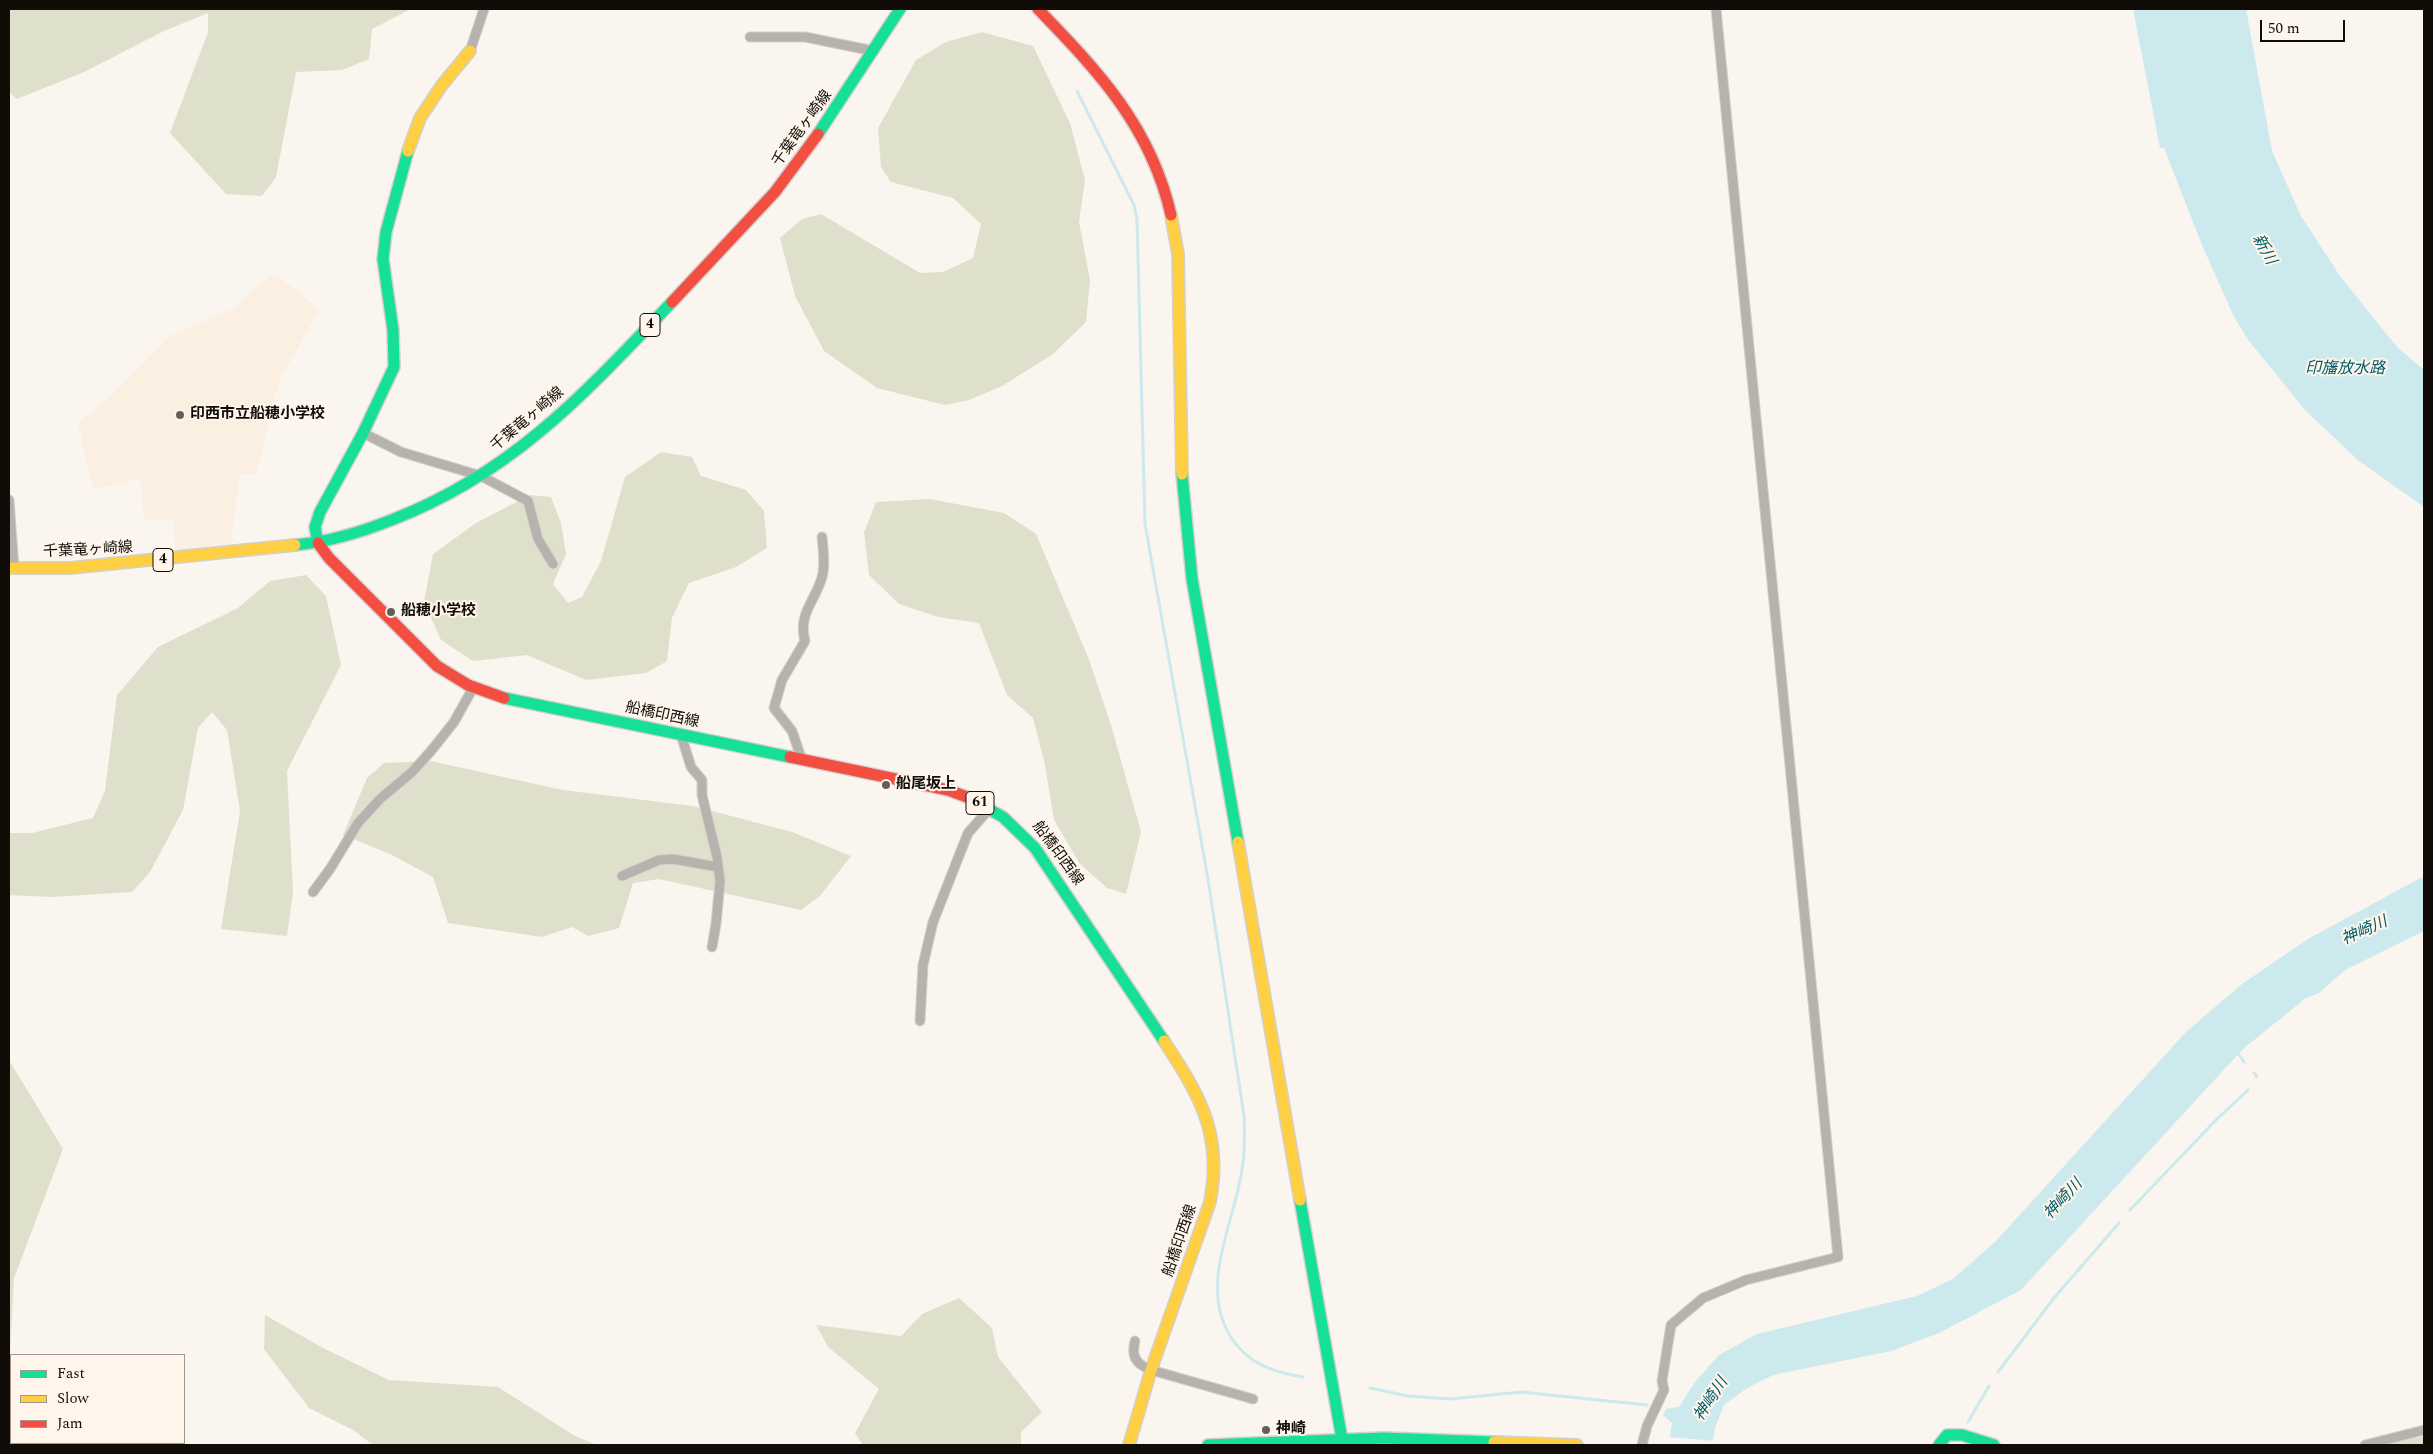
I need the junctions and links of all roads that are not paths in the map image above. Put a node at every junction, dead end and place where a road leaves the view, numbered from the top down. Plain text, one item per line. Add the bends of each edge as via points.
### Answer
1 (484, 9) edge
2 (900, 9) edge
3 (1038, 9) edge
4 (1716, 9) edge
5 (750, 37) dead end
6 (470, 51) joint
7 (874, 51) junction
8 (363, 433) junction
9 (481, 476) junction
10 (9, 500) edge
11 (822, 537) dead end
12 (318, 543) junction
13 (553, 564) dead end
14 (11, 568) edge
15 (473, 688) junction
16 (680, 735) junction
17 (802, 760) junction
18 (990, 808) junction
19 (718, 867) junction
20 (622, 876) dead end
21 (313, 892) dead end
22 (712, 947) dead end
23 (920, 1021) dead end
24 (1135, 1341) dead end
25 (1151, 1370) junction
26 (1253, 1399) dead end
27 (2424, 1430) edge
28 (1342, 1442) edge
29 (1128, 1445) edge
30 (1208, 1445) edge
31 (1577, 1445) edge
32 (1642, 1445) edge
33 (1939, 1445) edge
34 (1994, 1445) edge
35 (2365, 1445) edge

1 - 6 street
2 - 7 main road, 千葉竜ヶ崎線 / 4
3 - 28 main road via 1093,65 1129,110 1157,163 1172,210 1178,254 1182,478 1192,579
4 - 32 street via 1838,1257 1727,1286 1683,1313 1671,1325 1662,1381 1664,1390
5 - 7 street via 805,37
6 - 8 main road via 420,118 405,158 386,232 383,260 393,330 394,366
7 - 9 main road, 千葉竜ヶ崎線 / 4 via 806,155 743,228 569,408
8 - 9 street via 401,452
8 - 12 main road via 320,512 315,526
9 - 12 main road, 千葉竜ヶ崎線 / 4 via 455,492 401,516
9 - 13 street via 528,501 538,539
10 - 14 street
11 - 17 street via 822,573 805,614 802,629 805,641 782,680 774,708 792,731
12 - 14 main road, 千葉竜ヶ崎線 / 4 via 145,562 70,568
12 - 15 main road, 船橋印西線 / 61 via 437,666
15 - 16 main road, 船橋印西線 / 61 via 502,698
15 - 21 street via 454,722 431,751 358,823
16 - 17 main road, 船橋印西線 / 61
16 - 19 street via 691,767 702,780 702,795
17 - 18 main road, 船橋印西線 / 61 via 948,790
18 - 23 street via 968,834 933,922 922,965
18 - 25 main road, 船橋印西線 / 61 via 1020,829 1046,861 1192,1083 1206,1112 1212,1133 1215,1182
19 - 20 street via 659,860
19 - 22 street via 720,881
24 - 25 street via 1136,1360
25 - 26 street
25 - 29 main road, 船橋印西線 / 61
27 - 35 street
28 - 30 main road
28 - 31 main road via 1468,1440
33 - 34 main road via 1948,1435 1962,1435

